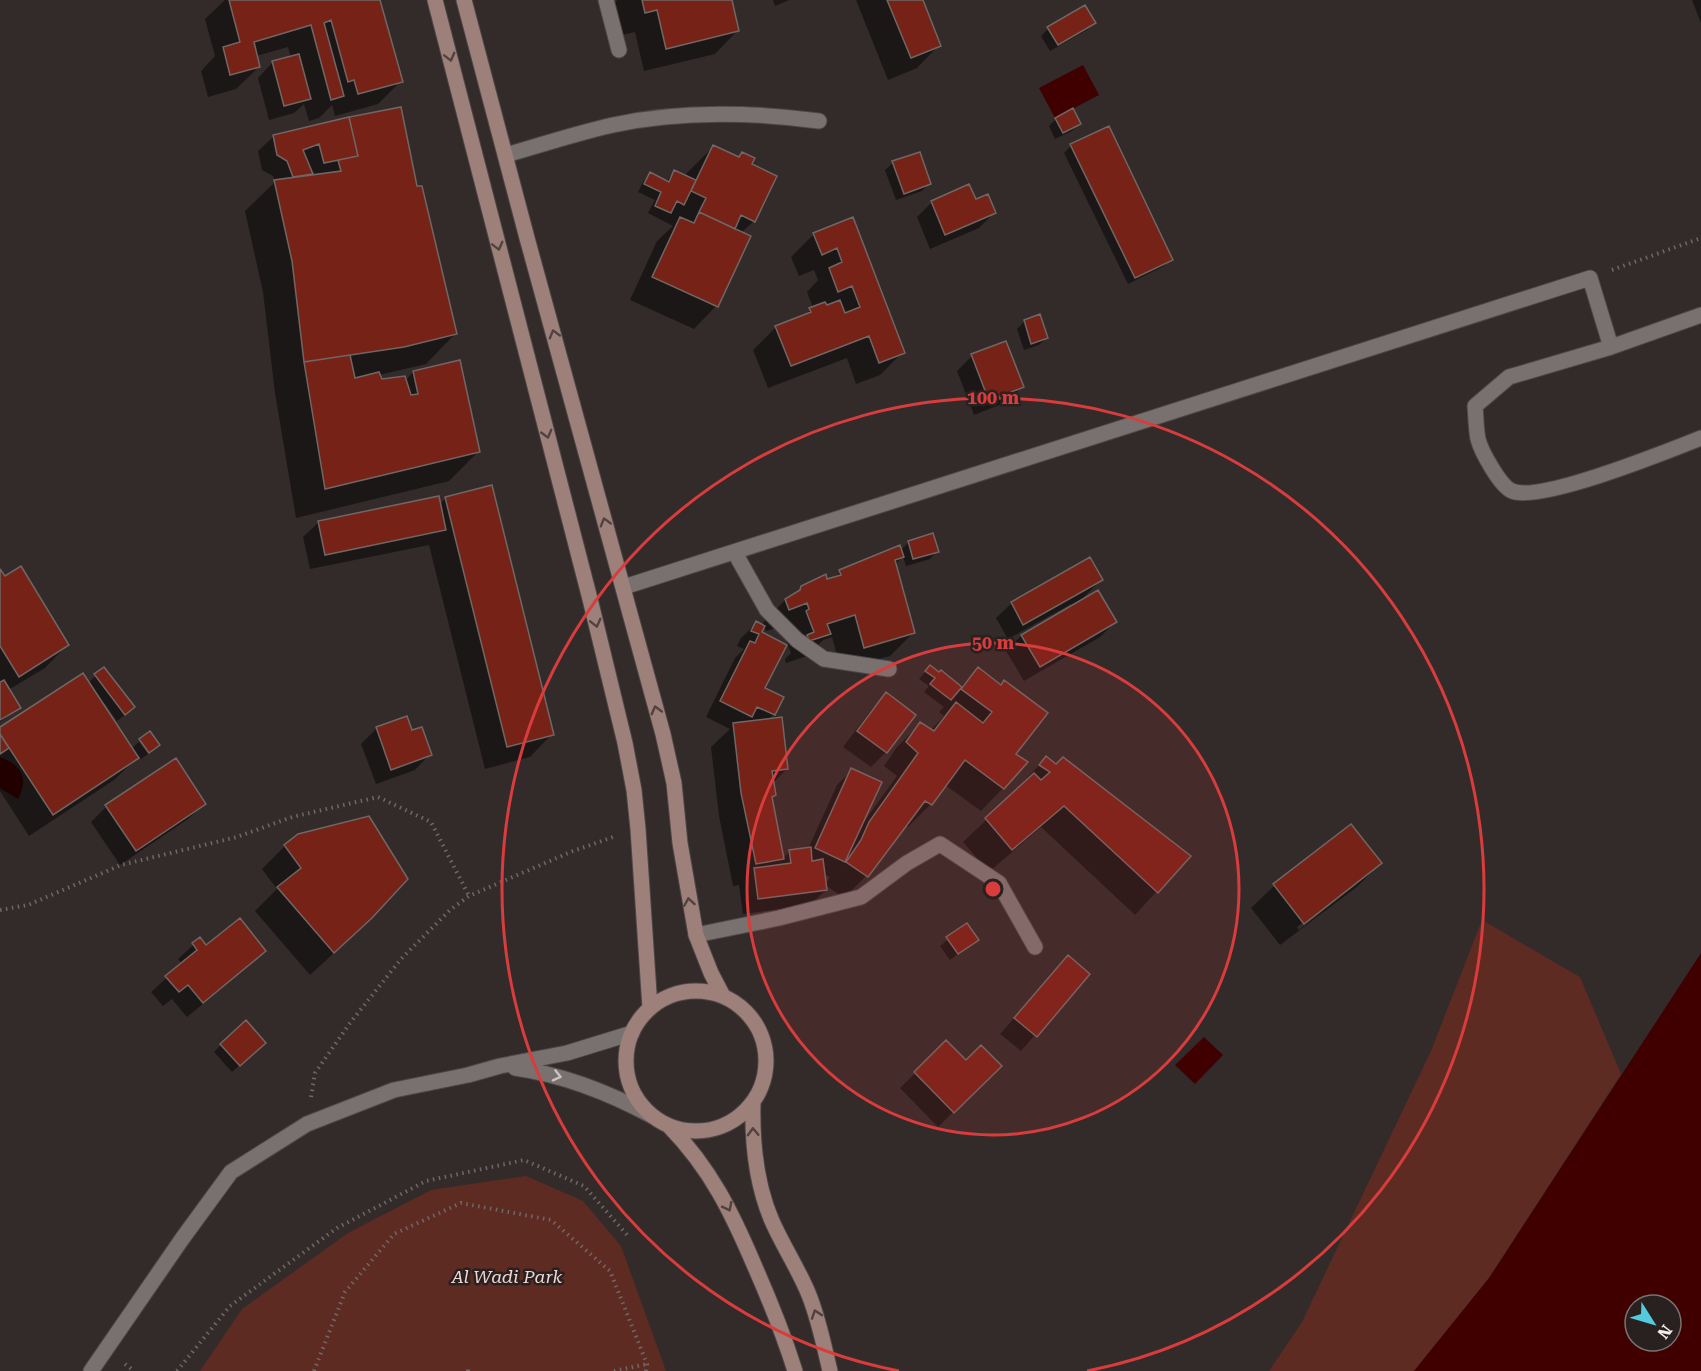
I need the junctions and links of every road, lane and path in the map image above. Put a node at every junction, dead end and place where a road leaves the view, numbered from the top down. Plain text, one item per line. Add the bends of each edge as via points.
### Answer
1 (435, 0) edge
2 (464, 0) edge
3 (606, 0) edge
4 (619, 50) dead end
5 (819, 121) dead end
6 (506, 155) junction
7 (1701, 238) edge
8 (1590, 278) junction
9 (1701, 315) edge
10 (1611, 347) junction
11 (1701, 438) edge
12 (735, 553) junction
13 (624, 587) junction
14 (889, 669) dead end
15 (638, 829) junction
16 (469, 896) junction
17 (0, 910) edge
18 (696, 935) junction
19 (1035, 947) dead end
20 (723, 996) junction
21 (650, 1008) junction
22 (632, 1033) junction
23 (500, 1066) junction
24 (753, 1103) junction
25 (654, 1117) junction
26 (307, 1124) junction
27 (669, 1126) junction
28 (628, 1236) dead end
29 (647, 1364) junction
30 (92, 1371) edge
31 (177, 1371) edge
32 (314, 1371) edge
33 (614, 1371) edge
34 (646, 1371) edge
35 (795, 1371) edge
36 (830, 1371) edge

1 -> 15 main road via 590,599 625,743
2 - 6 main road
3 - 4 street
5 - 6 street via 736,113 653,118 612,125
13 -> 6 main road
7 - 8 path
8 - 10 street
8 - 12 street
9 - 10 street
10 - 11 street via 1509,378 1475,406 1478,439 1500,483 1513,492 1526,494 1587,481
12 - 13 street
12 - 14 street via 766,610 797,640 824,659
18 -> 13 main road via 674,783
15 - 16 path via 573,851
15 - 21 main road
16 - 17 path via 431,822 378,797 292,817 237,837 122,866 28,905
16 - 26 path via 401,959 350,1023 315,1073
18 - 19 street via 861,897 907,862 940,844 999,883
18 - 20 main road
20 - 21 main road via 693,990 677,993
20 - 24 main road via 753,1017 764,1042 766,1070
21 - 22 main road
22 - 23 street via 567,1053
22 - 25 main road via 626,1070 631,1088
23 -> 25 street via 595,1088
23 - 26 street via 394,1090
24 - 27 main road via 731,1121 705,1131
36 -> 24 main road via 809,1295 771,1218 761,1188 752,1132
25 - 27 main road
26 - 30 street via 231,1173
27 -> 35 main road via 699,1159 728,1205
28 - 31 path via 584,1186 524,1160 426,1181 337,1228 230,1306
29 - 32 path via 610,1270 551,1220 461,1203 394,1234 345,1292
29 - 33 path
29 - 34 path

